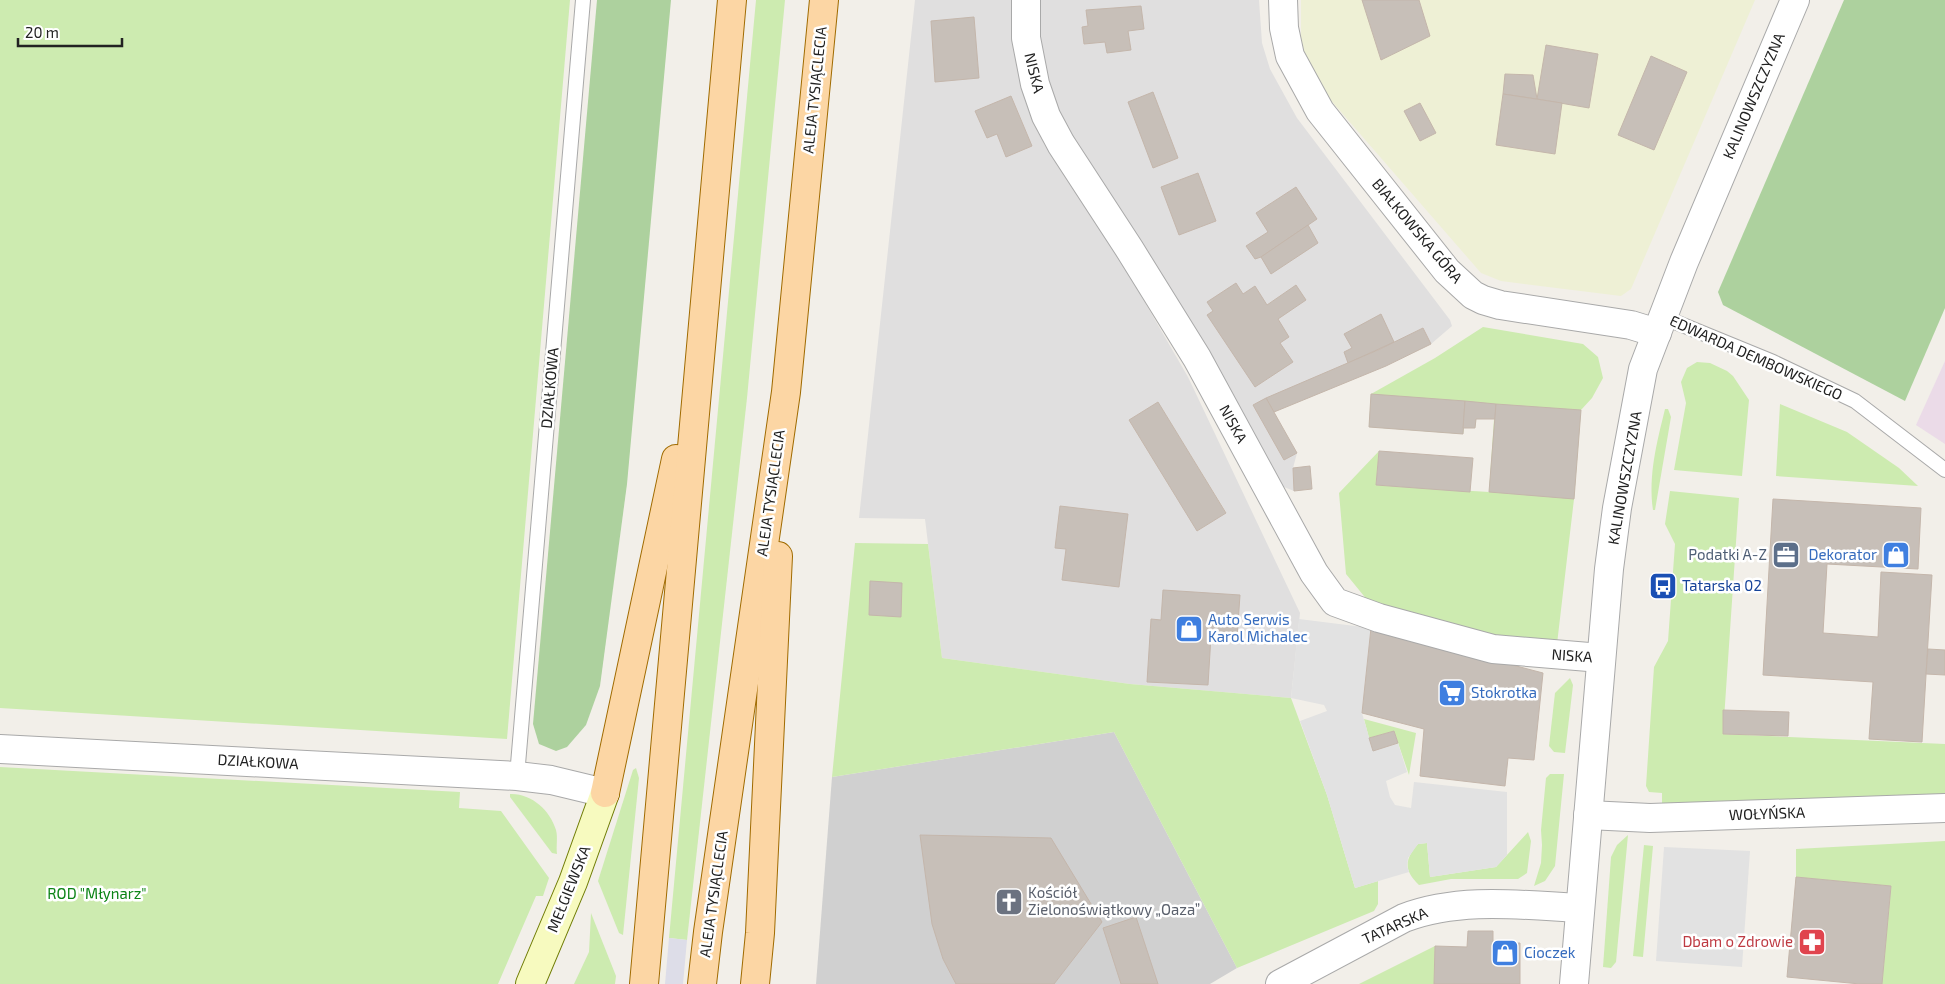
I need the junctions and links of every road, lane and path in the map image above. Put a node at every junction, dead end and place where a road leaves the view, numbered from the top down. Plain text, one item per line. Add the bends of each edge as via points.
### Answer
1 (583, 0) edge
2 (732, 0) edge
3 (824, 0) edge
4 (1026, 0) edge
5 (1283, 0) edge
6 (1795, 0) edge
7 (1660, 325) junction
8 (703, 335) junction
9 (786, 392) junction
10 (1945, 470) edge
11 (1602, 658) junction
12 (0, 749) edge
13 (517, 776) junction
14 (605, 793) junction
15 (1945, 808) edge
16 (1588, 815) junction
17 (1580, 908) junction
18 (530, 984) edge
19 (644, 984) edge
20 (702, 984) edge
21 (755, 984) edge
22 (1280, 984) edge
23 (1574, 984) edge

1 - 13 lane, DZIAŁKOWA
2 - 8 main road
3 - 9 main road, ALEJA TYSIĄCLECIA
4 - 11 street, NISKA via 1026,38 1034,84 1046,116 1197,358 1314,573 1335,602 1379,618 1494,649
5 - 7 street, BIAŁKOWSKA GÓRA via 1290,56 1320,111 1421,240 1461,285 1483,300 1500,305 1631,325
6 - 7 street, KALINOWSZCZYZNA
7 - 10 lane, EDWARDA DEMBOWSKIEGO via 1773,362 1855,402
7 - 11 street, KALINOWSZCZYZNA via 1644,369 1619,499
8 - 14 main road
8 - 19 main road
9 - 20 main road, ALEJA TYSIĄCLECIA
9 - 21 main road
11 - 16 street, KALINOWSZCZYZNA
12 - 13 street, DZIAŁKOWA
13 - 14 street, DZIAŁKOWA
14 - 18 main road, MEŁGIEWSKA
15 - 16 street, WOŁYŃSKA via 1650,818
16 - 17 street, KALINOWSZCZYZNA
17 - 22 street, TATARSKA via 1476,905 1424,910
17 - 23 street, KALINOWSZCZYZNA

